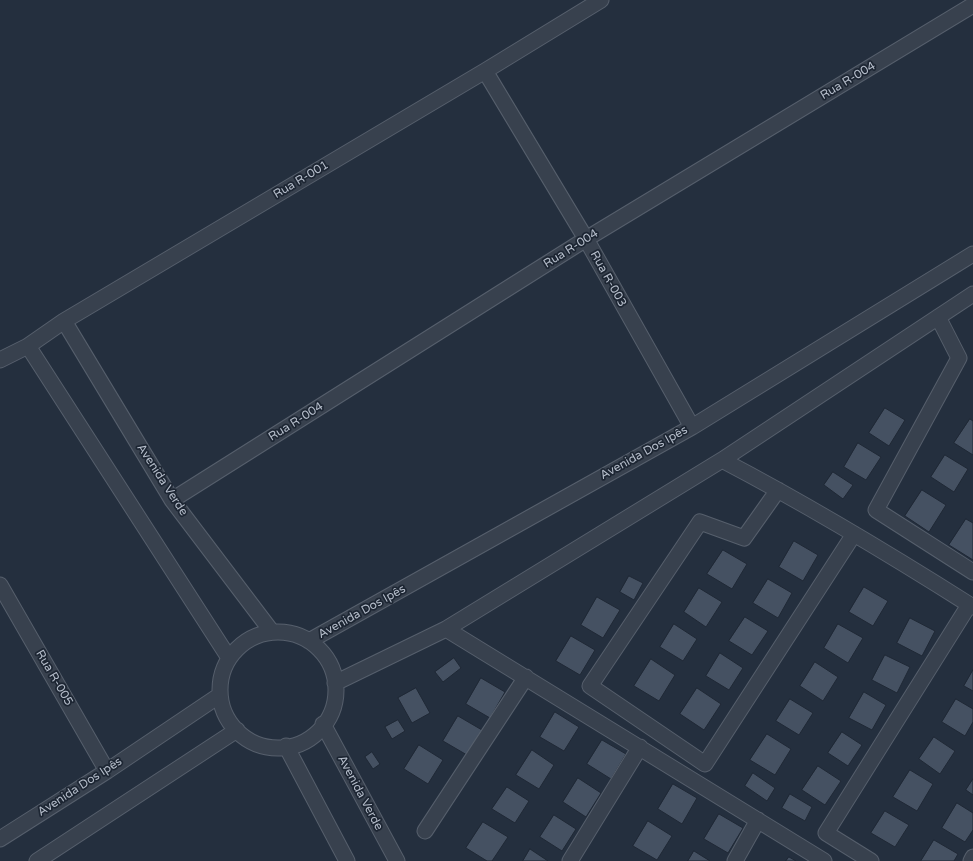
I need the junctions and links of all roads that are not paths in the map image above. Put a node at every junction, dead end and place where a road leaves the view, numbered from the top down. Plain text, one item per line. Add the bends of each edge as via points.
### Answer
1 (601, 0) edge
2 (973, 5) edge
3 (484, 71) junction
4 (586, 239) junction
5 (973, 254) edge
6 (973, 294) edge
7 (938, 317) junction
8 (64, 321) junction
9 (28, 346) junction
10 (0, 360) edge
11 (692, 427) junction
12 (722, 460) junction
13 (778, 490) junction
14 (172, 500) junction
15 (854, 534) junction
16 (973, 572) edge
17 (0, 585) edge
18 (971, 606) edge
19 (446, 629) junction
20 (272, 632) junction
21 (309, 641) junction
22 (229, 658) junction
23 (526, 677) junction
24 (335, 683) junction
25 (220, 695) junction
26 (323, 724) junction
27 (237, 730) junction
28 (286, 746) junction
29 (640, 748) junction
30 (107, 770) junction
31 (758, 820) junction
32 (425, 831) dead end
33 (0, 838) edge
34 (973, 857) edge
35 (37, 861) edge
36 (347, 861) edge
37 (397, 861) edge
38 (570, 861) edge
39 (735, 861) edge
40 (824, 861) edge
41 (871, 861) edge
42 (971, 861) edge

1 - 3 street, Rua R-001
2 - 4 street, Rua R-004
3 - 4 street, Rua R-003
3 - 8 street, Rua R-001
4 - 11 street, Rua R-003
4 - 14 street, Rua R-004
5 - 11 street, Avenida Dos Ipês
6 - 7 street
7 - 12 street
7 - 16 street via 959,358 876,510
8 - 9 street, Rua R-001
8 - 14 street, Avenida Verde
9 - 10 street, Rua R-001
9 - 22 street
11 - 21 street, Avenida Dos Ipês
12 - 13 street
12 - 19 street
13 - 15 street
13 - 15 street via 744,538 700,522 590,686 705,764
14 - 20 street, Avenida Verde
15 - 18 street
17 - 30 street, Rua R-005
18 - 41 street via 826,833
19 - 23 street
19 - 24 street
20 - 21 street via 298,635
20 - 22 street via 248,640
21 - 24 street via 327,660
22 - 25 street via 220,682
23 - 29 street
23 - 32 street
24 - 26 street via 333,708
25 - 27 street via 223,708
25 - 30 street, Avenida Dos Ipês
26 - 28 street via 310,737
26 - 37 street, Avenida Verde
27 - 28 street via 260,744
27 - 35 street
28 - 36 street
29 - 31 street
29 - 38 street
30 - 33 street, Avenida Dos Ipês
31 - 39 street
31 - 40 street
34 - 42 street

